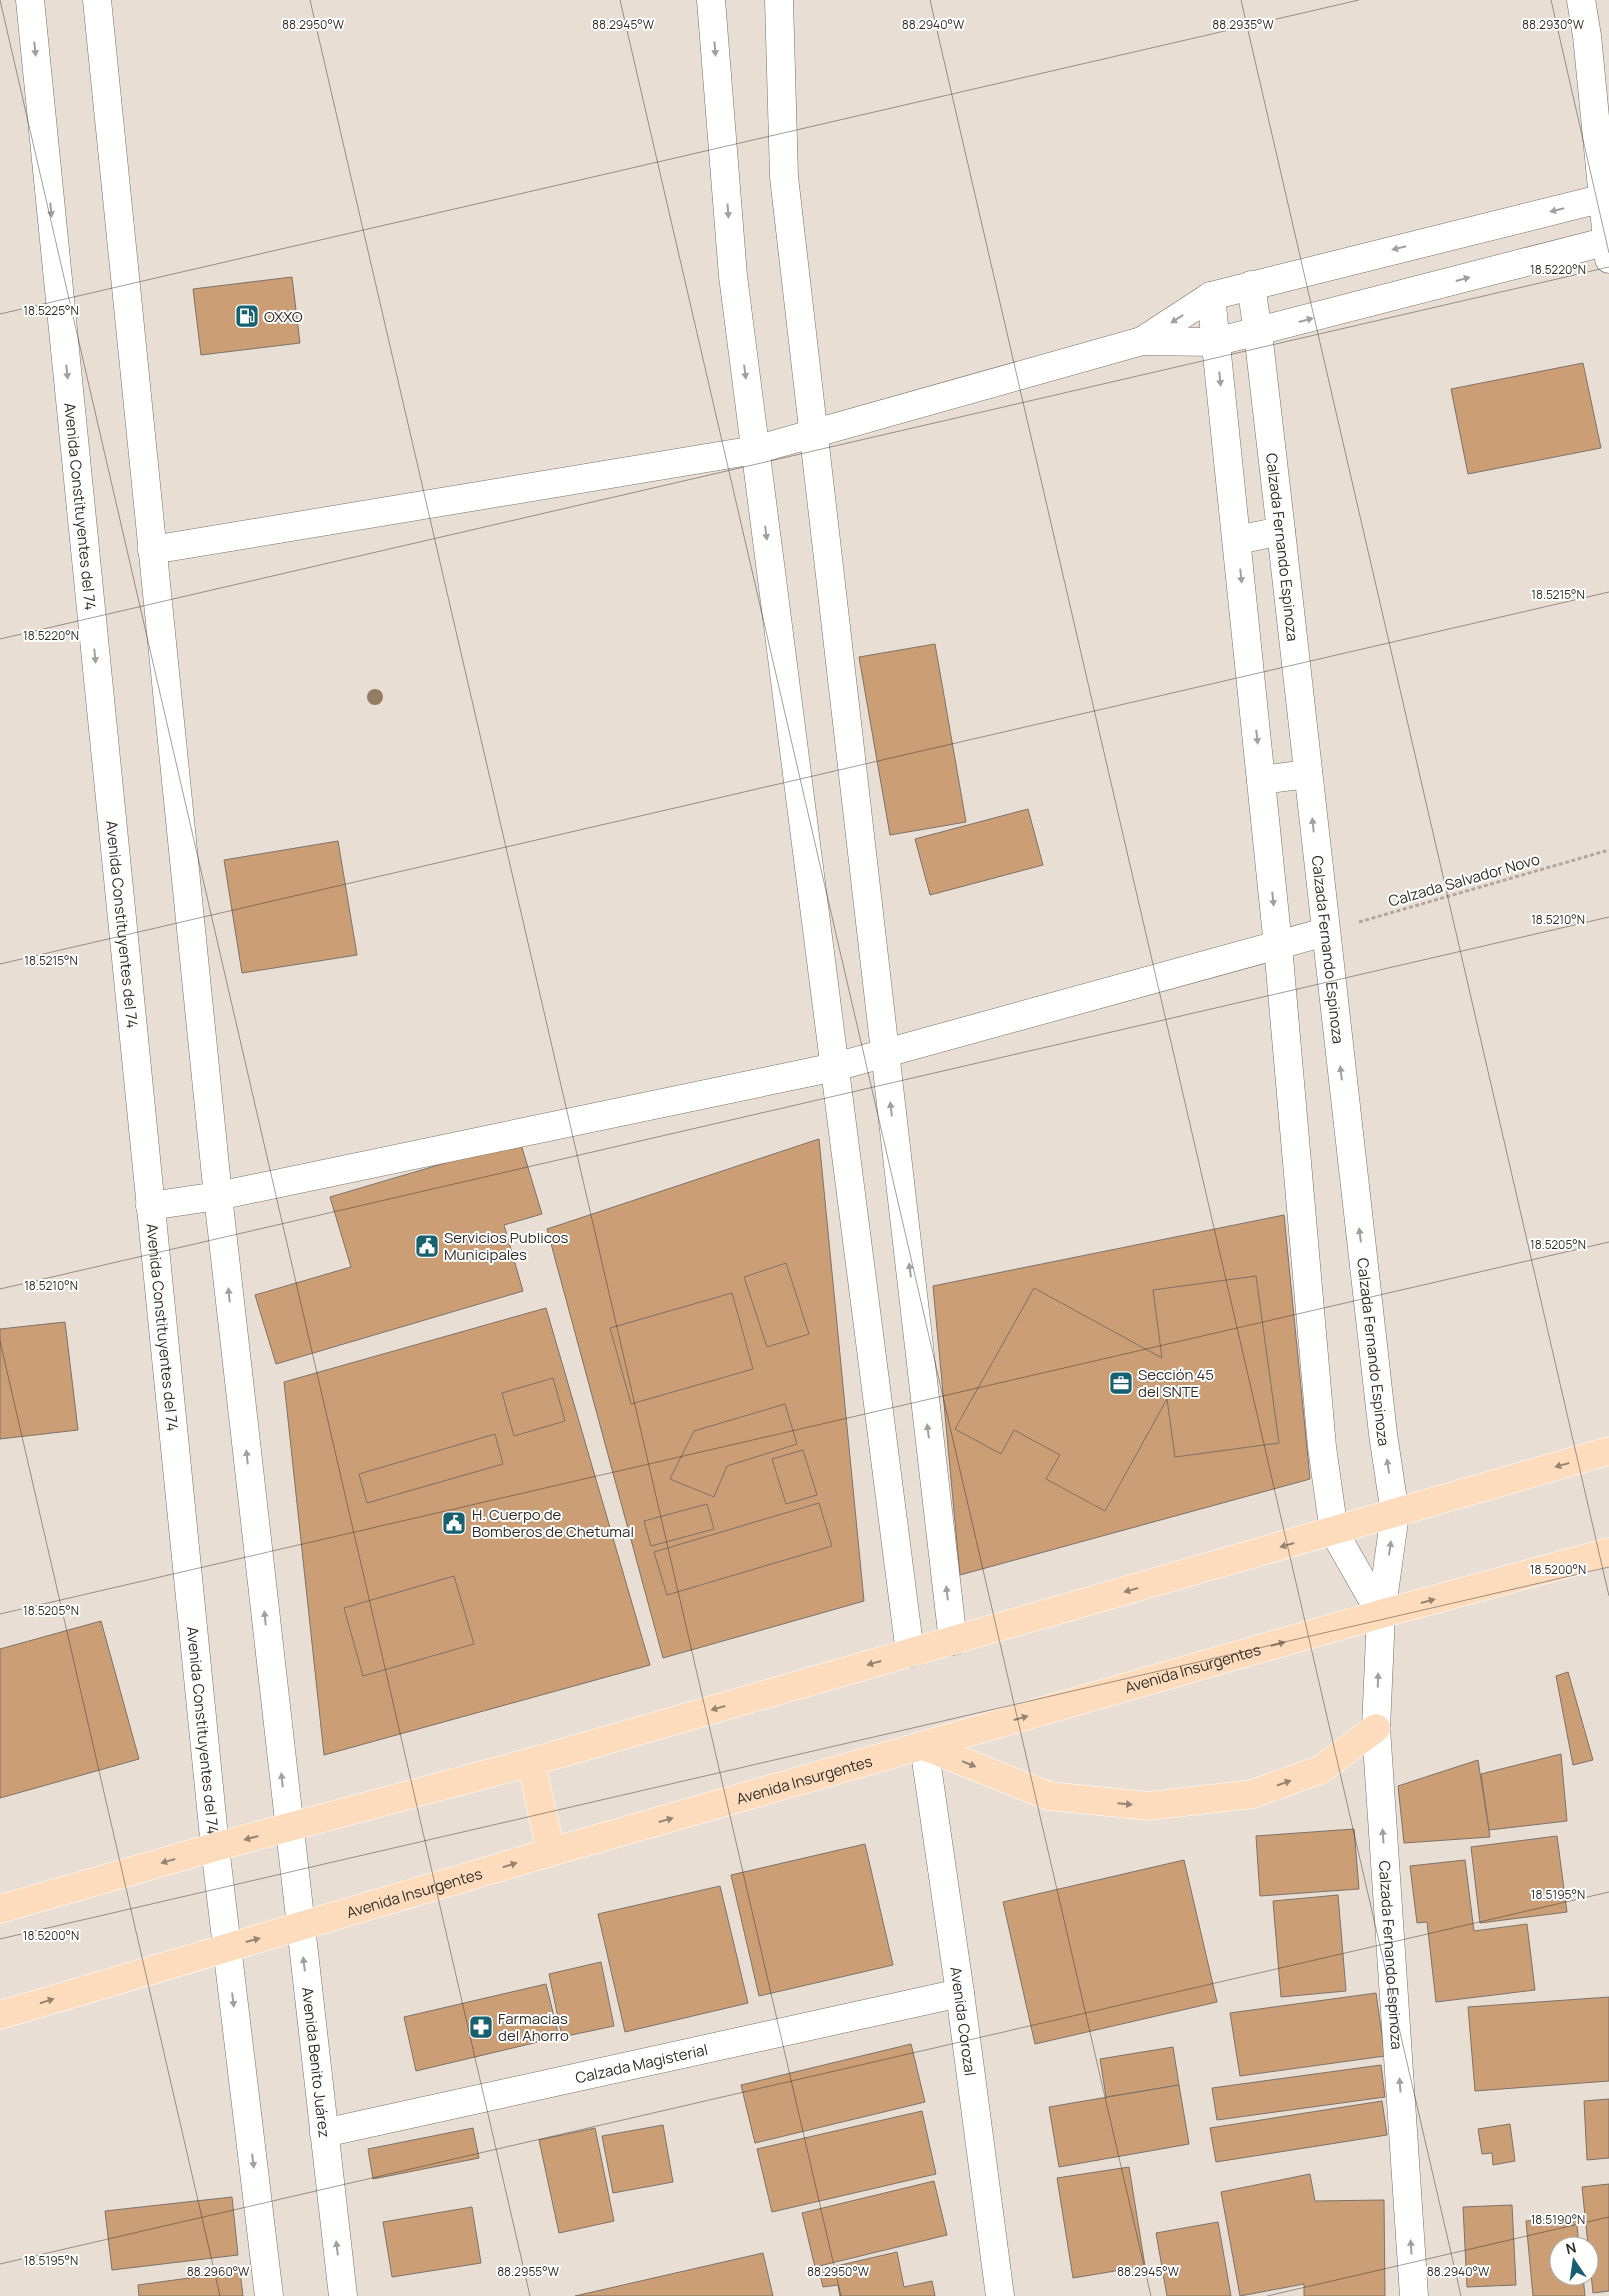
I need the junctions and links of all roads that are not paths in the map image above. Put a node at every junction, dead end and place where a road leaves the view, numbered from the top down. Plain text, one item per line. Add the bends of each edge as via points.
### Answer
1 (30, 0) edge
2 (96, 0) edge
3 (711, 0) edge
4 (779, 0) edge
5 (1581, 0) edge
6 (1604, 198) junction
7 (1609, 250) edge
8 (1250, 285) junction
9 (1212, 296) junction
10 (1258, 332) junction
11 (1142, 341) junction
12 (1215, 342) junction
13 (813, 435) junction
14 (755, 450) junction
15 (1281, 531) junction
16 (1238, 540) junction
17 (152, 550) junction
18 (1308, 774) junction
19 (1261, 780) junction
20 (1325, 932) junction
21 (1278, 946) junction
22 (884, 1054) junction
23 (835, 1067) junction
24 (218, 1196) junction
25 (150, 1206) junction
26 (1609, 1451) edge
27 (1395, 1514) junction
28 (1334, 1532) junction
29 (1609, 1552) edge
30 (1381, 1614) junction
31 (953, 1641) junction
32 (910, 1653) junction
33 (1376, 1728) junction
34 (924, 1746) junction
35 (531, 1762) junction
36 (288, 1828) junction
37 (215, 1847) junction
38 (551, 1852) junction
39 (0, 1908) edge
40 (300, 1928) junction
41 (227, 1947) junction
42 (960, 1993) junction
43 (0, 2015) edge
44 (324, 2133) junction
45 (269, 2296) edge
46 (343, 2296) edge
47 (1000, 2296) edge
48 (1414, 2296) edge

1 -> 25 street, Avenida Constituyentes del 74
2 - 17 street
3 -> 14 street via 733,276
4 - 13 street via 784,178
5 - 6 street
6 - 7 street
6 -> 8 street
10 -> 7 street
8 - 9 street
8 - 10 street, Calzada Fernando Espinoza
9 -> 11 street
9 - 12 street
10 - 12 street
10 - 15 street, Calzada Fernando Espinoza
11 - 12 street
11 - 13 street
12 -> 16 street
13 - 14 street
13 - 22 street
14 - 17 street
14 -> 23 street
15 - 16 street
15 - 18 street, Calzada Fernando Espinoza
16 -> 19 street
17 - 24 street
18 - 19 street
20 -> 18 street, Calzada Fernando Espinoza
19 -> 21 street
20 - 21 street
27 -> 20 street, Calzada Fernando Espinoza via 1382,1434
21 - 22 street
21 - 28 street via 1322,1447
22 - 23 street
31 -> 22 street
23 - 24 street
23 - 32 street
24 - 25 street
36 -> 24 street
25 - 37 street, Avenida Constituyentes del 74
26 -> 27 main road
27 - 28 main road
30 -> 27 street, Calzada Fernando Espinoza
28 - 30 street
28 -> 31 main road
30 -> 29 main road, Avenida Insurgentes
33 -> 30 street, Calzada Fernando Espinoza
34 -> 30 main road, Avenida Insurgentes
31 - 32 main road
32 -> 35 main road
34 -> 33 main road via 1050,1796 1149,1806 1252,1794 1320,1770
48 -> 33 street, Calzada Fernando Espinoza
38 -> 34 main road, Avenida Insurgentes
34 - 42 street, Avenida Corozal
35 - 36 main road
35 - 38 main road
36 -> 37 main road
36 - 40 street, Avenida Benito Juárez
37 -> 39 main road
37 - 41 street
40 -> 38 main road, Avenida Insurgentes
41 -> 40 main road, Avenida Insurgentes
44 -> 40 street, Avenida Benito Juárez
43 -> 41 main road, Avenida Insurgentes
41 -> 45 street
42 - 44 street, Calzada Magisterial
42 - 47 street, Avenida Corozal
46 -> 44 street, Avenida Benito Juárez

